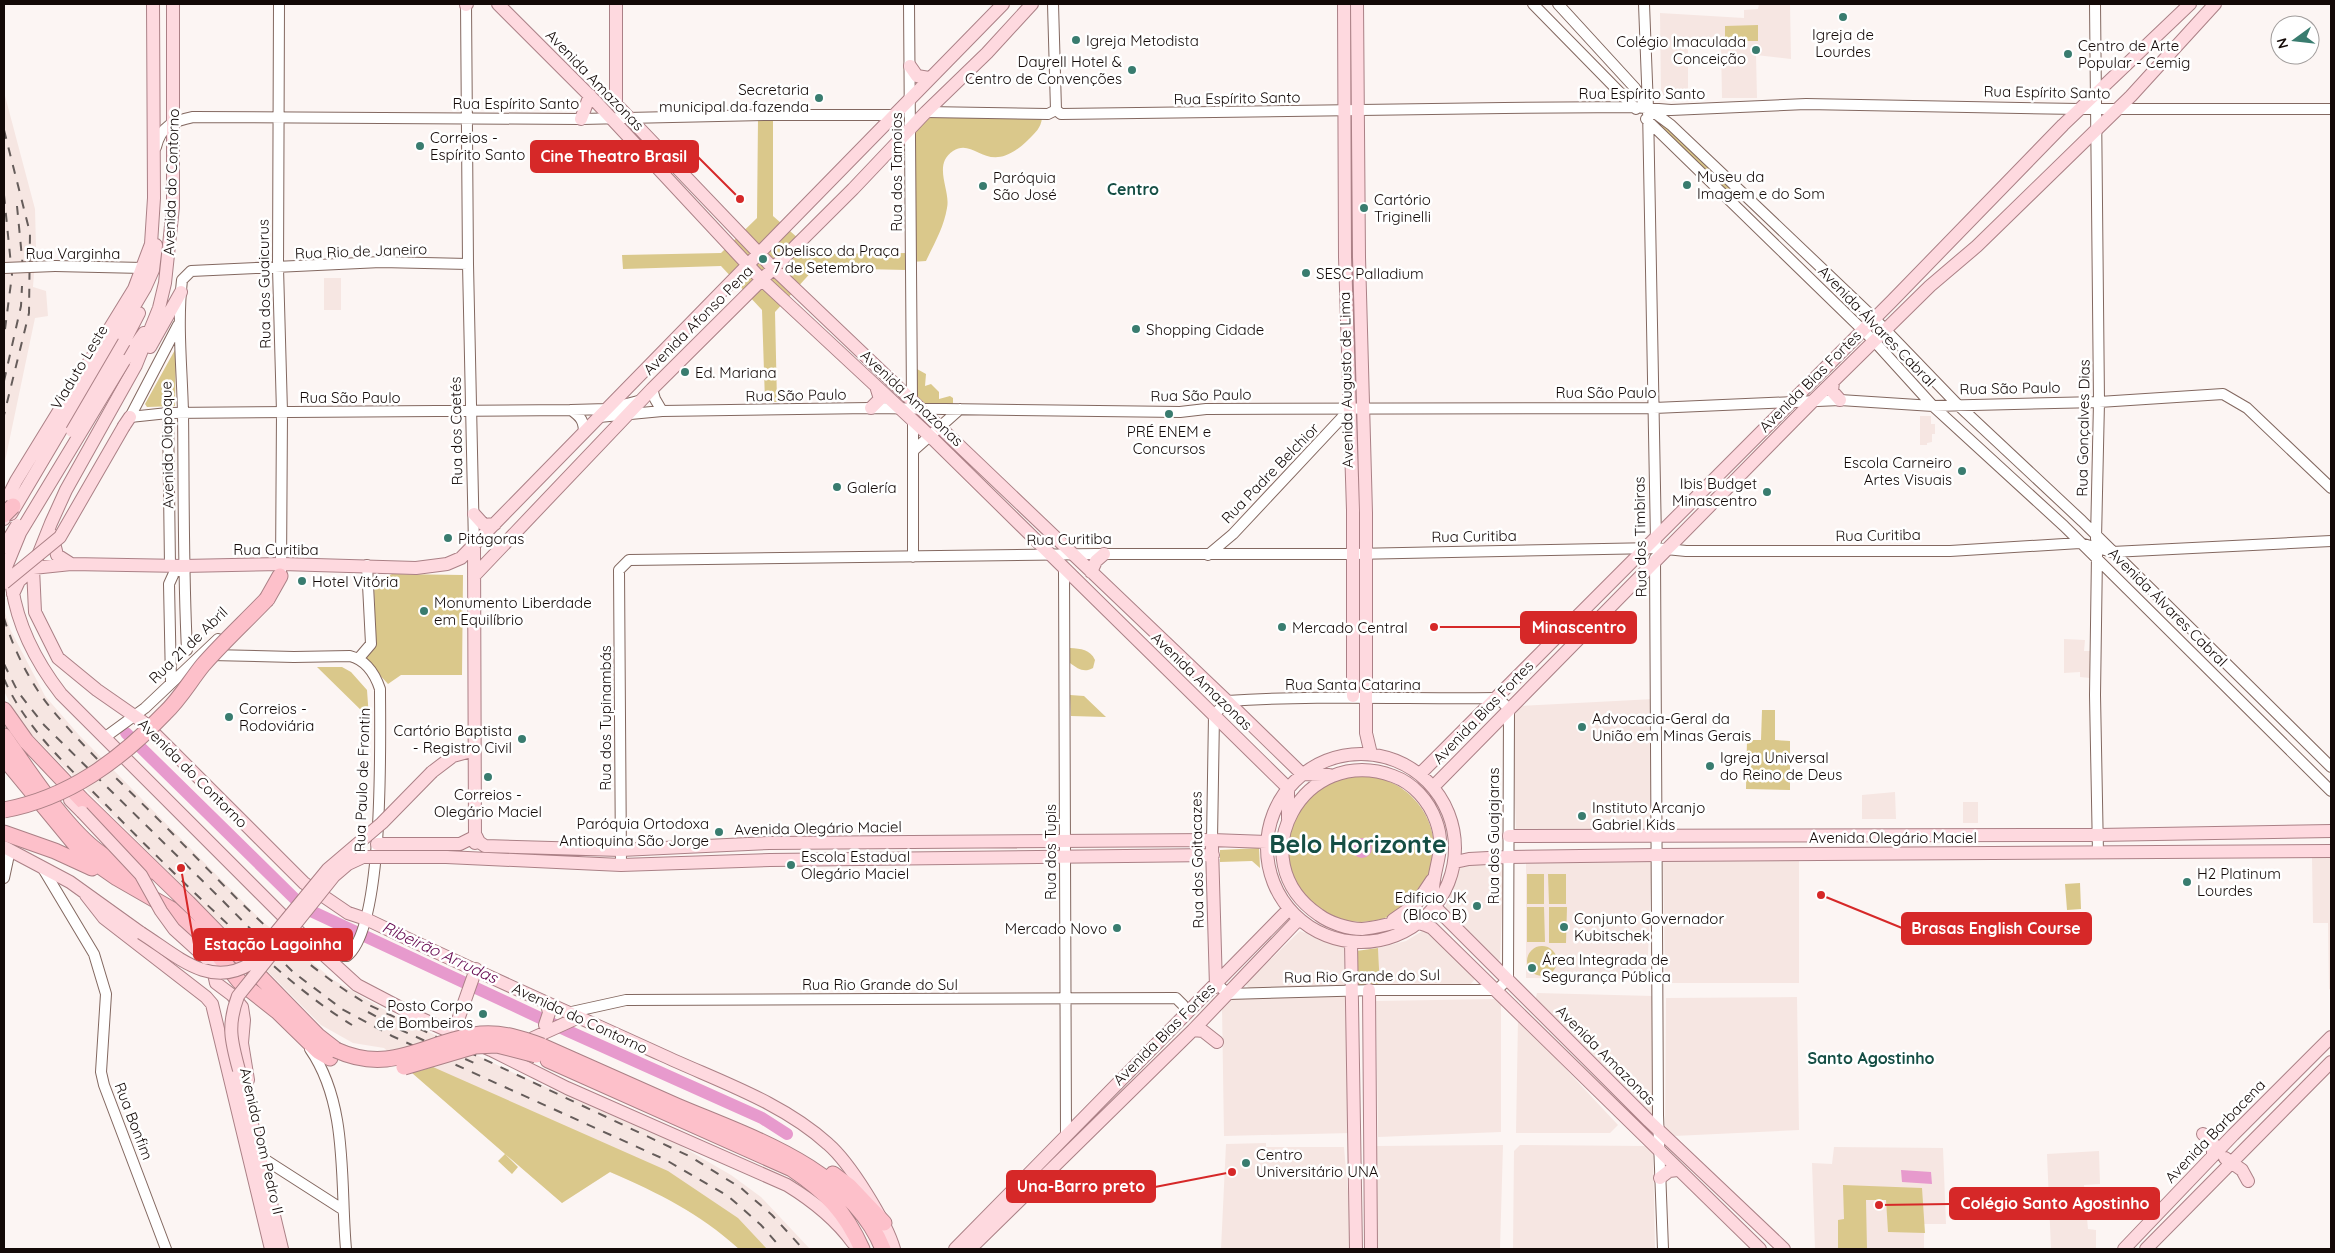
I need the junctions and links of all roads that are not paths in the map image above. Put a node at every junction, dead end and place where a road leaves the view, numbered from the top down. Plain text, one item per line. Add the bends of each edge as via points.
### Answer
1 (153, 4) edge
2 (173, 4) edge
3 (279, 4) edge
4 (466, 4) edge
5 (498, 4) edge
6 (616, 4) edge
7 (909, 4) edge
8 (1004, 4) edge
9 (1032, 4) edge
10 (1053, 4) edge
11 (1344, 4) edge
12 (1357, 4) edge
13 (1534, 4) edge
14 (1558, 4) edge
15 (1644, 4) edge
16 (2095, 4) edge
17 (2190, 4) edge
18 (2215, 4) edge
19 (910, 66) junction
20 (929, 78) junction
21 (946, 91) junction
22 (2097, 94) junction
23 (590, 96) junction
24 (2131, 96) junction
25 (910, 98) junction
26 (1634, 107) junction
27 (2117, 107) junction
28 (1648, 108) junction
29 (2097, 108) junction
30 (2136, 108) junction
31 (2079, 109) junction
32 (2331, 109) edge
33 (1056, 110) junction
34 (1359, 110) junction
35 (1345, 111) junction
36 (926, 112) junction
37 (955, 112) junction
38 (894, 115) junction
39 (467, 118) junction
40 (612, 118) junction
41 (630, 118) junction
42 (278, 119) junction
43 (581, 119) junction
44 (174, 121) junction
45 (1648, 122) junction
46 (2097, 128) junction
47 (911, 129) junction
48 (155, 150) junction
49 (154, 215) junction
50 (170, 251) junction
51 (759, 253) junction
52 (468, 264) junction
53 (747, 265) junction
54 (772, 267) junction
55 (4, 268) edge
56 (143, 268) junction
57 (278, 268) junction
58 (761, 279) junction
59 (181, 292) junction
60 (1874, 318) junction
61 (179, 323) junction
62 (1862, 329) junction
63 (1886, 330) junction
64 (1874, 341) junction
65 (130, 363) junction
66 (1833, 382) junction
67 (876, 386) junction
68 (652, 389) junction
69 (642, 400) junction
70 (1840, 400) junction
71 (1813, 401) junction
72 (1792, 402) junction
73 (2099, 402) junction
74 (1957, 404) junction
75 (917, 405) junction
76 (1933, 406) junction
77 (872, 408) junction
78 (1654, 408) junction
79 (902, 409) junction
80 (960, 409) junction
81 (1356, 409) junction
82 (571, 410) junction
83 (662, 411) junction
84 (168, 412) junction
85 (183, 412) junction
86 (282, 412) junction
87 (472, 412) junction
88 (603, 413) junction
89 (630, 413) junction
90 (913, 420) junction
91 (127, 421) junction
92 (940, 426) junction
93 (584, 433) junction
94 (930, 436) junction
95 (914, 450) junction
96 (2331, 488) edge
97 (19, 499) junction
98 (474, 514) junction
99 (4, 517) edge
100 (51, 523) junction
101 (2083, 523) junction
102 (495, 524) junction
103 (4, 527) edge
104 (4, 532) edge
105 (20, 533) junction
106 (1233, 534) junction
107 (2096, 536) junction
108 (2331, 541) edge
109 (2080, 543) junction
110 (474, 545) junction
111 (1656, 545) junction
112 (4, 547) edge
113 (2112, 552) junction
114 (2097, 553) junction
115 (1104, 554) junction
116 (1353, 554) junction
117 (1366, 554) junction
118 (1073, 555) junction
119 (1208, 555) junction
120 (1237, 555) junction
121 (1052, 556) junction
122 (913, 557) junction
123 (4, 561) edge
124 (1655, 562) junction
125 (71, 564) junction
126 (176, 566) junction
127 (367, 566) junction
128 (33, 568) junction
129 (1064, 568) junction
130 (281, 570) junction
131 (619, 570) joint
132 (4, 572) edge
133 (1092, 572) junction
134 (474, 576) junction
135 (4, 582) edge
136 (13, 594) junction
137 (187, 650) junction
138 (200, 656) junction
139 (359, 658) junction
140 (171, 663) junction
141 (171, 682) junction
142 (1352, 696) junction
143 (1366, 698) junction
144 (1498, 698) junction
145 (1226, 701) junction
146 (1509, 709) junction
147 (1214, 714) junction
148 (136, 715) junction
149 (6, 720) edge
150 (4, 736) edge
151 (104, 738) junction
152 (475, 750) junction
153 (1371, 754) junction
154 (4, 758) edge
155 (2331, 767) edge
156 (4, 771) edge
157 (1302, 774) junction
158 (1420, 774) junction
159 (1332, 775) junction
160 (22, 782) junction
161 (1433, 787) junction
162 (1288, 788) junction
163 (2331, 791) edge
164 (70, 800) joint
165 (4, 810) edge
166 (1288, 819) junction
167 (2331, 831) edge
168 (4, 833) edge
169 (2098, 835) junction
170 (476, 836) junction
171 (1508, 836) junction
172 (1657, 836) junction
173 (1212, 840) junction
174 (1064, 842) junction
175 (1267, 842) junction
176 (377, 844) junction
177 (7, 849) edge
178 (621, 850) junction
179 (2331, 851) edge
180 (2098, 853) junction
181 (1213, 855) junction
182 (1657, 855) junction
183 (468, 856) junction
184 (1508, 857) junction
185 (1064, 858) junction
186 (1455, 862) junction
187 (621, 865) junction
188 (41, 866) junction
189 (1436, 871) junction
190 (4, 878) edge
191 (117, 878) junction
192 (86, 895) junction
193 (188, 903) junction
194 (1435, 907) junction
195 (1288, 910) junction
196 (305, 913) junction
197 (1298, 920) junction
198 (1387, 923) junction
199 (1419, 923) junction
200 (364, 924) junction
201 (276, 933) junction
202 (301, 934) junction
203 (1351, 942) junction
204 (474, 974) junction
205 (1508, 979) junction
206 (1216, 983) junction
207 (1353, 990) junction
208 (1369, 990) junction
209 (1497, 990) junction
210 (1228, 994) junction
211 (1065, 998) junction
212 (1216, 1005) junction
213 (1186, 1014) junction
214 (551, 1026) junction
215 (1193, 1030) junction
216 (301, 1036) junction
217 (458, 1036) junction
218 (2331, 1037) edge
219 (1217, 1042) dead end
220 (491, 1050) junction
221 (334, 1054) junction
222 (2331, 1062) edge
223 (2295, 1073) junction
224 (2307, 1086) junction
225 (567, 1088) junction
226 (2267, 1101) junction
227 (2280, 1114) junction
228 (252, 1120) junction
229 (1658, 1130) junction
230 (2203, 1134) dead end
231 (1066, 1136) junction
232 (757, 1140) junction
233 (1659, 1152) junction
234 (261, 1157) junction
235 (2211, 1158) junction
236 (2233, 1162) junction
237 (1047, 1164) junction
238 (1678, 1170) junction
239 (1660, 1178) junction
240 (2248, 1181) dead end
241 (342, 1209) junction
242 (884, 1223) junction
243 (166, 1249) edge
244 (271, 1249) edge
245 (282, 1249) edge
246 (346, 1249) edge
247 (857, 1249) edge
248 (862, 1249) edge
249 (883, 1249) edge
250 (894, 1249) edge
251 (955, 1249) edge
252 (970, 1249) edge
253 (1356, 1249) edge
254 (1371, 1249) edge
255 (1662, 1249) edge
256 (1760, 1249) edge
257 (1784, 1249) edge
258 (2124, 1249) edge
259 (2146, 1249) edge

1 - 48 main road, Avenida do Contorno
2 - 44 main road, Avenida do Contorno
3 - 42 street, Rua dos Guaicurus
4 - 39 street, Rua dos Caetés
5 - 23 main road, Avenida Amazonas
6 - 41 main road via 615,97 616,104
7 - 19 street, Rua dos Tamoios
8 - 20 main road, Avenida Afonso Pena
9 - 21 main road, Avenida Afonso Pena
10 - 33 street
11 - 35 main road, Avenida Augusto de Lima
12 - 34 main road, Avenida Augusto de Lima
13 - 26 street, Avenida Álvares Cabral
14 - 28 street, Avenida Álvares Cabral via 1635,88
15 - 28 street, Rua dos Timbiras
16 - 22 street, Rua Gonçalves Dias
17 - 22 main road, Avenida Bias Fortes
18 - 24 main road, Avenida Bias Fortes
19 - 20 main road via 917,76
19 - 25 street, Rua dos Tamoios
20 - 25 main road, Avenida Afonso Pena
21 - 36 main road, Avenida Afonso Pena
21 - 37 street via 945,104
22 - 29 street, Rua Gonçalves Dias
22 - 31 main road, Avenida Bias Fortes
23 - 40 main road, Avenida Amazonas
23 - 43 main road
24 - 27 main road, Avenida Bias Fortes
24 - 30 main road
25 - 38 main road, Avenida Afonso Pena
25 - 47 street, Rua dos Tamoios
26 - 28 street, Rua Espírito Santo
26 - 34 street, Rua Espírito Santo
26 - 45 street, Avenida Álvares Cabral
27 - 29 street, Rua Espírito Santo
27 - 30 street, Rua Espírito Santo
27 - 46 main road, Avenida Bias Fortes
28 - 31 street, Rua Espírito Santo via 1671,110 1806,104
28 - 45 street, Rua dos Timbiras
28 - 60 street, Avenida Álvares Cabral via 1671,125
29 - 31 street, Rua Espírito Santo
29 - 46 street, Rua Gonçalves Dias
30 - 32 street, Rua Espírito Santo
31 - 60 main road, Avenida Bias Fortes
33 - 35 street, Rua Espírito Santo via 1061,114
33 - 37 street, Rua Espírito Santo via 1048,114
34 - 35 street, Rua Espírito Santo
34 - 81 main road, Avenida Augusto de Lima
35 - 81 main road, Avenida Augusto de Lima via 1345,257
36 - 37 street, Rua Espírito Santo
36 - 47 main road, Avenida Afonso Pena
38 - 41 street, Rua Espírito Santo
38 - 51 main road, Avenida Afonso Pena
39 - 42 street, Rua Espírito Santo
39 - 43 street, Rua Espírito Santo
39 - 52 street, Rua dos Caetés
40 - 41 street, Rua Espírito Santo
40 - 43 street, Rua Espírito Santo
40 - 53 main road, Avenida Amazonas
41 - 51 main road, Avenida Amazonas
42 - 44 street, Rua Espírito Santo via 193,118
42 - 57 street, Rua dos Guaicurus
44 - 48 street via 158,137
44 - 50 main road, Avenida do Contorno
45 - 62 street, Avenida Álvares Cabral
45 - 78 street, Rua dos Timbiras
46 - 63 main road, Avenida Bias Fortes
46 - 73 street, Rua Gonçalves Dias
47 - 54 main road, Avenida Afonso Pena
47 - 75 street, Rua dos Tamoios
48 - 49 main road, Avenida do Contorno
49 - 56 main road, Avenida do Contorno via 151,244
49 - 97 main road, Viaduto Leste via 156,243 153,270 145,288
50 - 65 main road, Avenida do Contorno via 166,283 155,319
50 - 112 main road, Viaduto Leste, bridge via 124,342
51 - 53 main road, Avenida Afonso Pena
51 - 54 main road, Avenida Amazonas
52 - 57 street, Rua Rio de Janeiro via 381,262
52 - 87 street, Rua dos Caetés
53 - 58 main road, Avenida Amazonas
53 - 88 main road, Avenida Afonso Pena
54 - 58 main road, Avenida Afonso Pena
54 - 75 main road, Avenida Amazonas
55 - 56 street, Rua Varginha, bridge
56 - 99 main road, Avenida do Contorno via 134,288 16,481 5,503
57 - 59 street, Rua Rio de Janeiro via 191,271 182,280
57 - 86 street, Rua dos Guaicurus
58 - 67 main road, Avenida Amazonas
58 - 68 main road, Avenida Afonso Pena
59 - 61 street, Rua Rio de Janeiro
59 - 65 main road via 154,341
60 - 62 main road, Avenida Bias Fortes
60 - 63 street, Avenida Álvares Cabral
61 - 85 street, Avenida Oiapoque
61 - 91 street
62 - 64 street, Avenida Álvares Cabral
62 - 72 main road, Avenida Bias Fortes
63 - 64 main road, Avenida Bias Fortes
63 - 74 street, Avenida Álvares Cabral
64 - 66 main road, Avenida Bias Fortes
64 - 76 street, Avenida Álvares Cabral
65 - 100 main road, Avenida do Contorno
65 - 105 main road, bridge
66 - 70 main road via 1832,391
66 - 71 main road, Avenida Bias Fortes
67 - 77 main road via 880,400
67 - 79 main road, Avenida Amazonas
68 - 69 main road, Avenida Afonso Pena
68 - 83 street
69 - 88 street, Rua São Paulo
69 - 89 main road, Avenida Afonso Pena
70 - 71 street, Rua São Paulo
70 - 76 street, Rua São Paulo
71 - 72 street, Rua São Paulo
71 - 111 main road, Avenida Bias Fortes
72 - 78 street, Rua São Paulo
72 - 111 main road, Avenida Bias Fortes
73 - 74 street, Rua São Paulo
73 - 96 street, Rua São Paulo via 2223,394 2247,408
73 - 107 street, Rua Gonçalves Dias
74 - 76 street, Rua São Paulo
74 - 101 street, Avenida Álvares Cabral
75 - 79 street, Rua São Paulo
75 - 80 street, Rua São Paulo
75 - 92 main road, Avenida Amazonas
76 - 109 street, Avenida Álvares Cabral
77 - 79 street, Rua São Paulo
77 - 83 street, Rua São Paulo
78 - 81 street, Rua São Paulo
78 - 111 street, Rua dos Timbiras
79 - 90 main road, Avenida Amazonas
80 - 81 street, Rua São Paulo via 1180,412 1206,409
80 - 92 street
81 - 106 street, Rua Padre Belchior
81 - 116 main road, Avenida Augusto de Lima
81 - 117 main road, Avenida Augusto de Lima
82 - 87 street, Rua São Paulo
82 - 88 street, Rua São Paulo
82 - 93 street via 580,416
83 - 89 street, Rua São Paulo
84 - 85 street, Rua São Paulo
84 - 91 street, Rua São Paulo
84 - 126 street, Avenida Oiapoque
85 - 86 street, Rua São Paulo
85 - 126 street, Avenida Oiapoque
86 - 87 street, Rua São Paulo
86 - 130 street, Rua dos Guaicurus
87 - 98 street, Rua dos Caetés
88 - 89 street, Rua São Paulo
88 - 93 main road, Avenida Afonso Pena
89 - 134 main road, Avenida Afonso Pena
90 - 94 main road, Avenida Amazonas
90 - 95 street
91 - 135 main road, bridge via 60,537
92 - 94 street
92 - 118 main road, Avenida Amazonas
93 - 102 main road, Avenida Afonso Pena
94 - 95 street
94 - 121 main road, Avenida Amazonas
95 - 122 street
97 - 99 highway, bridge
97 - 103 main road, Viaduto Leste
98 - 102 main road via 484,525
98 - 110 street, Rua dos Caetés
100 - 125 main road via 55,551
100 - 128 main road, Avenida do Contorno
101 - 107 street, Avenida Álvares Cabral
101 - 109 street
102 - 110 main road, Avenida Afonso Pena
104 - 136 main road
105 - 123 main road, bridge
105 - 132 main road, bridge
106 - 119 street, Rua Padre Belchior
106 - 120 street via 1232,547
107 - 113 street, Avenida Álvares Cabral
107 - 114 street, Rua Gonçalves Dias
108 - 113 street
109 - 111 street, Rua Curitiba via 1950,551 1792,552 1686,551
109 - 114 street, Avenida Álvares Cabral
110 - 127 main road, Rua Curitiba via 461,558 447,564 416,568
110 - 134 main road, Rua dos Caetés
111 - 117 street, Rua Curitiba
111 - 124 main road, Avenida Bias Fortes
111 - 144 main road, Avenida Bias Fortes
113 - 114 street
113 - 155 street, Avenida Álvares Cabral
114 - 163 street, Avenida Álvares Cabral
114 - 169 street, Rua Gonçalves Dias via 2094,696
115 - 118 street, Rua Curitiba
115 - 119 street, Rua Curitiba
115 - 133 main road via 1096,560
116 - 117 street, Rua Curitiba
116 - 120 street, Rua Curitiba
116 - 142 main road, Avenida Augusto de Lima
117 - 143 main road, Avenida Augusto de Lima
118 - 121 street, Rua Curitiba
118 - 133 main road, Avenida Amazonas
119 - 120 street, Rua Curitiba
121 - 122 street, Rua Curitiba
121 - 129 main road, Avenida Amazonas
122 - 131 street, Rua Curitiba via 629,560
124 - 146 main road, Avenida Bias Fortes
124 - 172 street, Rua dos Timbiras
125 - 126 main road, Rua Curitiba
125 - 128 main road, Rua Curitiba
126 - 130 main road, Rua Curitiba
126 - 137 street, Avenida Oiapoque
126 - 140 street via 169,584
127 - 130 main road, Rua Curitiba
127 - 139 street via 371,644
128 - 136 main road via 19,581
128 - 148 main road, Avenida do Contorno via 35,612 58,658 97,690
129 - 147 main road, Avenida Amazonas
129 - 174 street, Rua dos Tupis
130 - 138 street, Rua 21 de Abril
130 - 165 highway, bridge via 267,599 204,664 166,713 114,760 49,798
131 - 178 street, Rua dos Tupinambás
133 - 145 main road, Avenida Amazonas
134 - 152 main road, Rua dos Caetés
136 - 151 main road via 31,647 46,674 81,717
137 - 138 street
137 - 140 street
138 - 139 street
138 - 141 street, Rua 21 de Abril
139 - 176 street, Rua Paulo de Frontin via 377,680 380,689
140 - 141 street
141 - 148 street, Rua 21 de Abril
142 - 143 street, Rua Santa Catarina
142 - 145 street, Rua Santa Catarina
143 - 144 street, Rua Santa Catarina
143 - 153 main road, Avenida Augusto de Lima via 1366,733
144 - 146 street
144 - 158 main road, Avenida Bias Fortes
145 - 147 street
145 - 157 main road, Avenida Amazonas
146 - 161 main road, Avenida Bias Fortes
146 - 171 street, Rua dos Guajajaras
147 - 162 main road, Avenida Amazonas
147 - 173 street, Rua dos Goitacazes
148 - 151 street, Rua 21 de Abril
148 - 200 main road, Avenida do Contorno via 304,883
149 - 164 highway via 46,780
149 - 193 highway, Avenida do Contorno via 82,800
150 - 193 highway, Avenida do Contorno via 90,845
151 - 202 main road
152 - 170 main road, Rua dos Caetés
152 - 201 main road, bridge via 453,756 432,772 382,823 328,869
153 - 157 main road via 1336,756
153 - 158 main road via 1404,764
154 - 160 highway, Avenida do Contorno
156 - 160 highway
157 - 159 main road
157 - 162 main road
158 - 161 main road
159 - 166 main road via 1307,793
159 - 189 main road via 1344,770 1381,771 1400,778 1417,791 1427,803 1439,834 1441,848
160 - 191 highway, Avenida do Contorno via 84,855
161 - 186 main road via 1448,812 1453,828
162 - 166 main road
162 - 175 main road via 1271,820
164 - 228 main road, bridge via 141,875 174,929 206,958 216,983 239,1002 244,1013 242,1043
166 - 198 main road via 1283,836 1283,862 1292,888 1305,904 1320,916 1342,926 1362,929
167 - 169 main road, Avenida Olegário Maciel
168 - 191 highway
169 - 172 main road, Avenida Olegário Maciel
169 - 180 street, Rua Gonçalves Dias
170 - 176 main road via 460,844
170 - 178 main road, Avenida Olegário Maciel via 485,846
170 - 183 main road, Rua dos Caetés via 474,848
171 - 172 main road, Avenida Olegário Maciel
171 - 184 street, Rua dos Guajajaras
172 - 182 street, Rua dos Timbiras
173 - 174 main road, Avenida Olegário Maciel
173 - 175 main road, Avenida Olegário Maciel
173 - 181 main road, Rua dos Goitacazes
174 - 178 main road, Avenida Olegário Maciel via 769,843
174 - 185 street, Rua dos Tupis
175 - 195 main road via 1272,878
176 - 200 street, Rua Paulo de Frontin
177 - 188 main road
177 - 190 street
178 - 187 street, Rua dos Tupinambás
179 - 180 main road, Avenida Olegário Maciel
180 - 182 main road, Avenida Olegário Maciel
181 - 185 main road, Avenida Olegário Maciel
181 - 206 main road, Rua dos Goitacazes
182 - 184 main road, Avenida Olegário Maciel
182 - 229 street, Rua dos Timbiras
183 - 187 main road, Avenida Olegário Maciel
183 - 196 main road, Avenida Olegário Maciel, bridge via 363,857 334,876
184 - 186 main road, Avenida Olegário Maciel
184 - 205 street, Rua dos Guajajaras
185 - 187 main road, Avenida Olegário Maciel via 770,860
185 - 211 street, Rua dos Tupis
186 - 194 main road via 1445,893
188 - 192 main road
188 - 243 street, Rua Bonfim via 94,954 106,994 104,1085
189 - 194 main road via 1433,888
189 - 198 main road via 1416,904
191 - 216 highway, Avenida do Contorno via 171,909 211,946 238,981 277,1011
192 - 201 main road, bridge via 141,934 200,970 215,974 240,970 250,964
192 - 244 main road, Avenida Dom Pedro II via 104,918 206,997 216,1012
193 - 221 highway, Avenida do Contorno
194 - 199 main road
194 - 205 main road, Avenida Amazonas
195 - 197 main road
195 - 206 main road, Avenida Bias Fortes
196 - 201 main road, bridge
196 - 228 main road, Avenida Dom Pedro II, bridge via 238,996 231,1014 230,1028
197 - 203 main road via 1314,931
197 - 210 main road, Avenida Bias Fortes
198 - 199 main road, Avenida Amazonas via 1407,920
199 - 203 main road via 1386,939
199 - 209 main road, Avenida Amazonas via 1432,928
200 - 202 street, Rua Paulo de Frontin via 354,949 339,958 316,938
200 - 204 main road, Avenida do Contorno
202 - 217 main road via 357,985
203 - 207 main road
204 - 214 main road, Avenida do Contorno
204 - 217 main road via 462,1003
205 - 209 street
205 - 229 main road, Avenida Amazonas
206 - 210 street
206 - 212 main road, Rua dos Goitacazes
206 - 213 main road, Avenida Bias Fortes
207 - 208 street, Rua Rio Grande do Sul
207 - 210 street, Rua Rio Grande do Sul
207 - 253 main road
208 - 209 street, Rua Rio Grande do Sul
208 - 254 main road
209 - 233 main road, Avenida Amazonas
210 - 212 main road, Avenida Bias Fortes
211 - 213 street, Rua Rio Grande do Sul via 1176,998
211 - 214 street, Rua Rio Grande do Sul via 626,1000
211 - 231 street, Rua dos Tupis
212 - 215 main road, Avenida Bias Fortes
213 - 231 main road, Avenida Bias Fortes
214 - 220 main road
214 - 221 highway, Avenida do Contorno, bridge via 510,1036 494,1034 455,1040 390,1060
214 - 225 main road via 533,1038 528,1057
214 - 232 highway, Avenida do Contorno
214 - 242 main road, Avenida do Contorno via 760,1100 804,1125 830,1145
214 - 248 highway, Avenida do Contorno via 816,1186 846,1217
215 - 219 main road via 1203,1031
215 - 237 main road, Avenida Bias Fortes
216 - 221 highway, Avenida do Contorno
216 - 241 street via 320,1062 334,1108 340,1145
217 - 220 main road
218 - 223 main road, Avenida Barbacena
220 - 225 main road
222 - 224 main road
223 - 224 main road via 2299,1082
223 - 226 main road, Avenida Barbacena
224 - 227 main road
225 - 247 main road via 787,1185 816,1203 842,1228
226 - 227 main road via 2274,1104
226 - 235 main road, Avenida Barbacena
227 - 236 main road
228 - 234 main road, Avenida Dom Pedro II
229 - 233 street, Rua dos Timbiras
229 - 257 main road, Avenida Amazonas
230 - 235 main road via 2213,1143
231 - 237 main road, Avenida Bias Fortes
232 - 242 highway via 784,1146 812,1160 849,1186
232 - 249 highway, Avenida do Contorno via 814,1171 835,1187 866,1220
233 - 238 main road, Avenida Amazonas
233 - 239 street, Rua dos Timbiras
234 - 241 street
234 - 245 main road, Avenida Dom Pedro II
235 - 236 main road via 2223,1157
235 - 258 main road, Avenida Barbacena
236 - 240 main road
236 - 259 main road
237 - 251 main road
237 - 252 main road
238 - 239 main road via 1669,1171
238 - 256 main road, Avenida Amazonas
239 - 255 street, Rua dos Timbiras
241 - 246 street
242 - 250 main road, Avenida do Contorno

